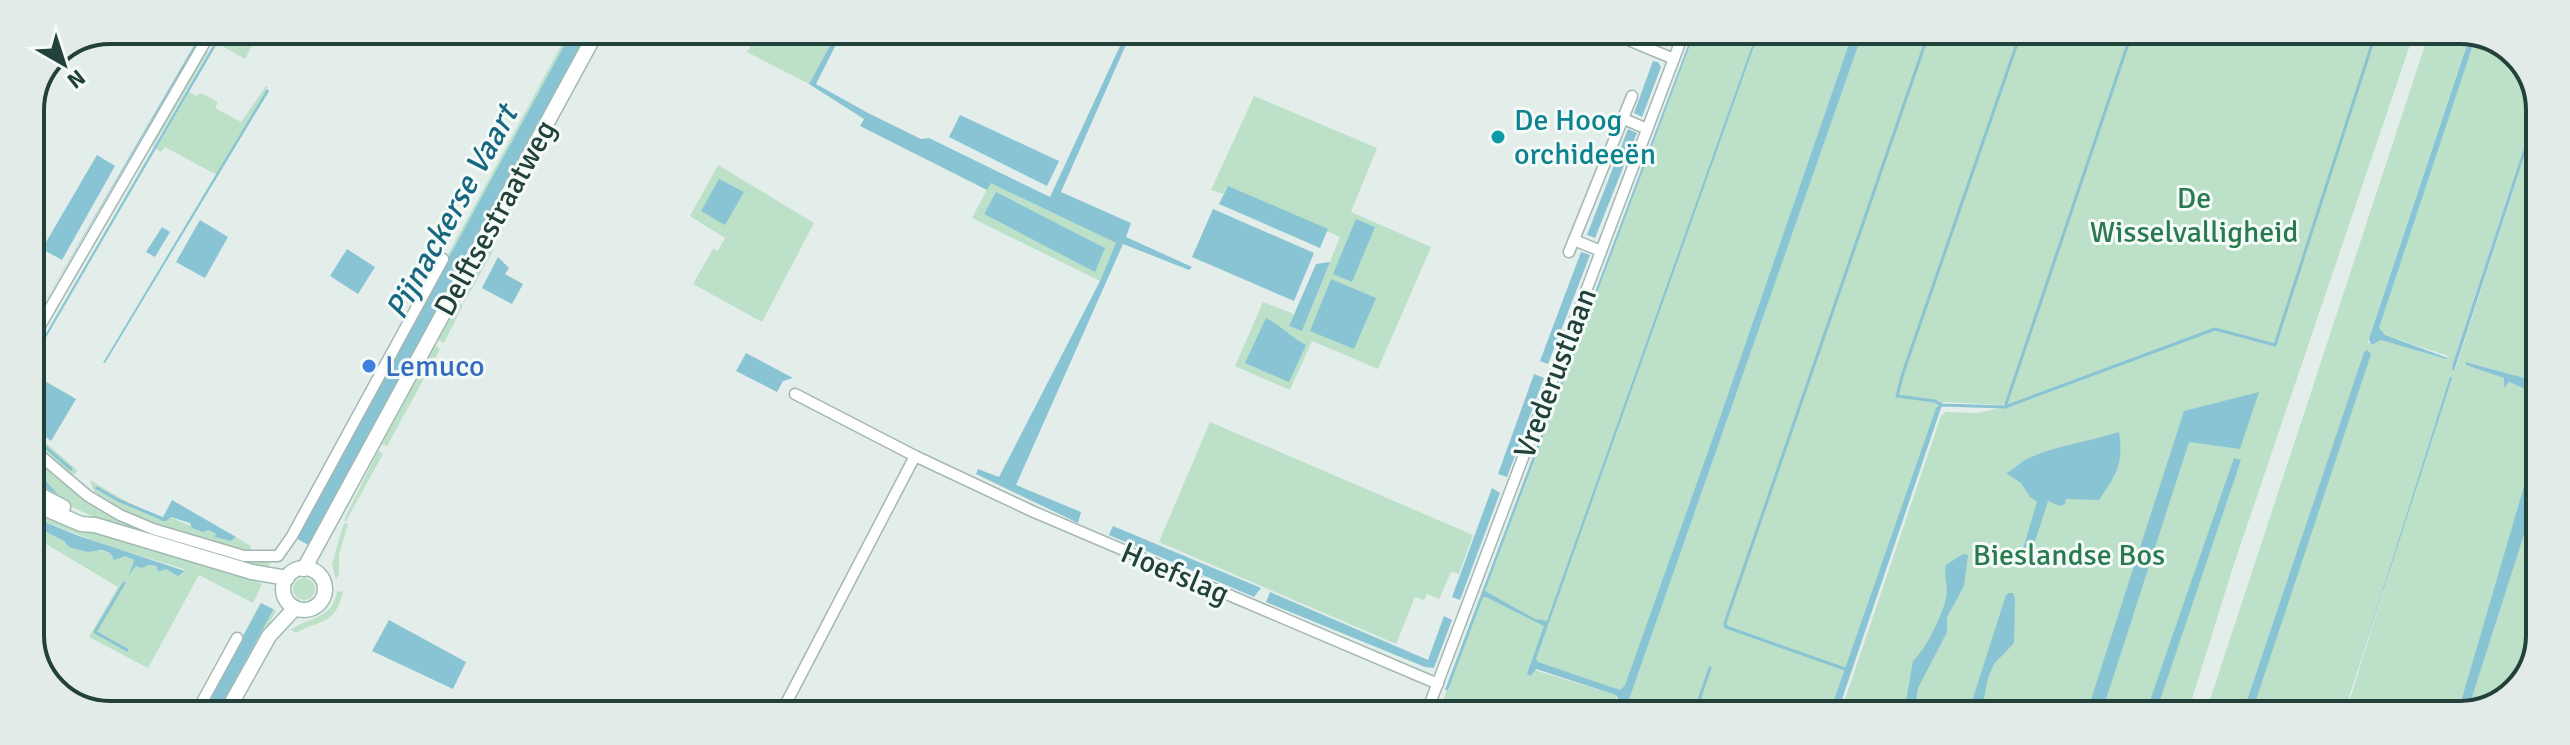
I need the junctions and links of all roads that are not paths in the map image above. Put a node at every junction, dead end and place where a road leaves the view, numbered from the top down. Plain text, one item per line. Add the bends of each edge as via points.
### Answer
1 (204, 44) edge
2 (590, 44) edge
3 (1638, 44) edge
4 (1680, 44) edge
5 (1674, 59) junction
6 (1632, 96) dead end
7 (1624, 119) junction
8 (1647, 129) junction
9 (1574, 240) junction
10 (1601, 251) junction
11 (1569, 252) dead end
12 (443, 259) dead end
13 (44, 319) edge
14 (795, 394) dead end
15 (915, 456) junction
16 (44, 459) edge
17 (44, 497) edge
18 (44, 508) edge
19 (95, 525) junction
20 (290, 584) junction
21 (237, 638) dead end
22 (1438, 684) junction
23 (203, 701) edge
24 (233, 701) edge
25 (787, 701) edge
26 (1431, 701) edge

1 - 13 street
2 - 20 street, Delftsestraatweg via 325,533
3 - 5 street
4 - 5 street, Vrederustlaan
5 - 8 street, Vrederustlaan
6 - 7 street
7 - 8 street
7 - 9 street
8 - 10 street, Vrederustlaan
9 - 10 street
9 - 11 street
10 - 22 street, Vrederustlaan
12 - 16 street, Delftsestraatweg via 278,556 244,556 142,525 88,496
14 - 15 street, Hoefslag
15 - 22 street, Hoefslag via 1077,531
15 - 25 street
17 - 19 street
18 - 19 street
19 - 20 street
20 - 24 street, Delftsestraatweg via 269,636
21 - 23 street
22 - 26 street, Vrederustlaan

